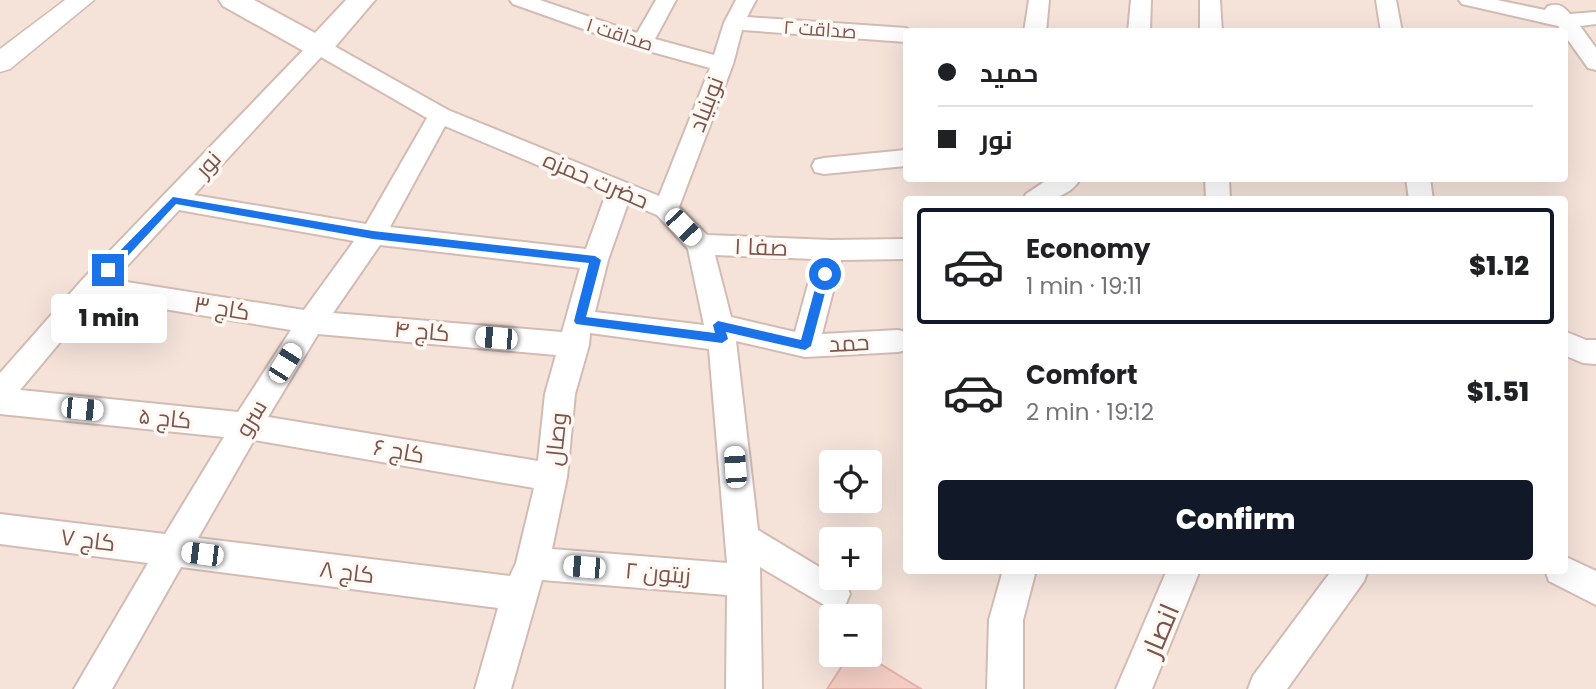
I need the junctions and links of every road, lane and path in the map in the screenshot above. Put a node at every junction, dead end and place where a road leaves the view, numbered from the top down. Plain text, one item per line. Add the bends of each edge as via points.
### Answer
1 (81, 0) edge
2 (233, 0) edge
3 (361, 0) edge
4 (520, 0) edge
5 (666, 0) edge
6 (746, 0) edge
7 (1039, 0) edge
8 (1141, 0) edge
9 (1210, 0) edge
10 (1386, 0) edge
11 (1469, 0) edge
12 (1545, 0) edge
13 (1596, 18) edge
14 (1565, 21) junction
15 (734, 23) junction
16 (1036, 28) edge
17 (1139, 28) edge
18 (1211, 28) edge
19 (1391, 28) edge
20 (903, 35) edge
21 (642, 42) junction
22 (319, 47) junction
23 (4, 56) edge
24 (1596, 63) edge
25 (722, 64) junction
26 (440, 115) junction
27 (903, 158) edge
28 (824, 166) dead end
29 (1063, 182) edge
30 (620, 190) junction
31 (1041, 196) edge
32 (173, 200) junction
33 (666, 209) junction
34 (373, 235) junction
35 (701, 245) junction
36 (903, 248) edge
37 (831, 250) junction
38 (595, 260) junction
39 (91, 287) junction
40 (311, 322) junction
41 (720, 332) junction
42 (577, 333) junction
43 (898, 341) dead end
44 (805, 346) junction
45 (0, 393) edge
46 (0, 401) edge
47 (246, 426) junction
48 (552, 477) junction
49 (0, 529) edge
50 (743, 539) junction
51 (175, 551) junction
52 (532, 563) junction
53 (1019, 574) edge
54 (1182, 574) edge
55 (1349, 574) edge
56 (1568, 574) edge
57 (742, 580) junction
58 (1596, 589) edge
59 (519, 594) junction
60 (832, 594) dead end
61 (92, 689) edge
62 (493, 689) edge
63 (744, 689) edge
64 (1005, 689) edge
65 (1134, 689) edge
66 (1266, 689) edge

1 - 23 street
2 - 22 main road, حضرت حمزه
3 - 22 main road, نور
4 - 21 street, صداقت ۱
5 - 21 street
6 - 15 street, نوبنیاد
7 - 16 street
8 - 17 street
9 - 18 street
10 - 19 street
11 - 14 street
12 - 14 street
13 - 14 street
14 - 24 street
15 - 20 street, صداقت ۲
15 - 25 street, نوبنیاد
21 - 25 street, صداقت ۱
22 - 26 street, حضرت حمزه
22 - 32 street, نور
25 - 33 street, نوبنیاد
26 - 30 street, حضرت حمزه
26 - 34 street, سرو
27 - 28 street
29 - 31 street
30 - 33 street, حضرت حمزه
30 - 38 street, وصال
32 - 34 street
32 - 39 street, نور
33 - 35 street, حضرت حمزه
34 - 38 street
34 - 40 street, سرو
35 - 37 street, صفا ۱
35 - 41 street
36 - 37 street, صفا ۱
37 - 44 street
38 - 42 street, وصال
39 - 40 street, کاج ۳
39 - 45 street, نور
40 - 42 street, کاج ۴
40 - 47 street, سرو
41 - 42 street, کاج ۴
41 - 44 street, حمد
41 - 50 street
42 - 48 street, وصال via 560,394
43 - 44 street, حمد
46 - 47 street, کاج ۵
47 - 48 street, کاج ۶
47 - 51 street, سرو
48 - 52 street, وصال
49 - 51 street, کاج ۷
50 - 57 street
50 - 60 street
51 - 59 street, کاج ۸
51 - 61 street, سرو
52 - 57 street, زیتون ۲
52 - 59 street, وصال
53 - 64 street via 1006,620
54 - 65 street, انصار
55 - 66 street
56 - 58 street
57 - 63 street
59 - 62 street, وصال

